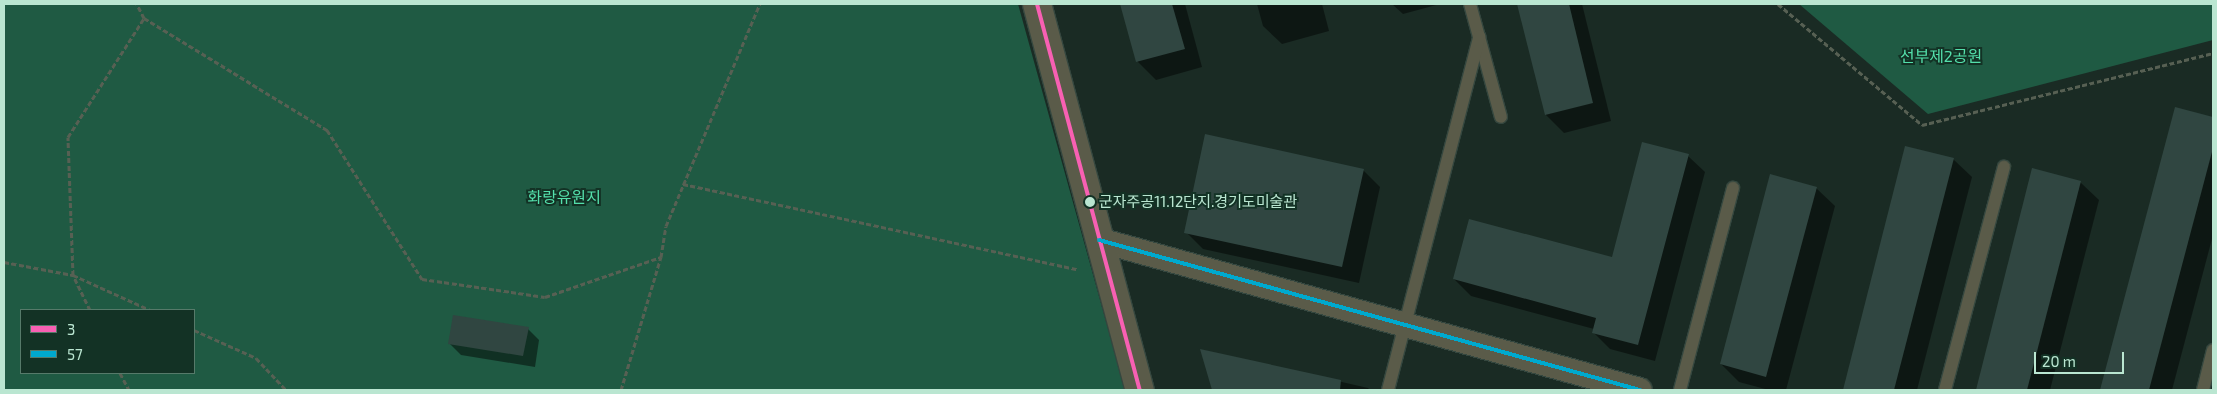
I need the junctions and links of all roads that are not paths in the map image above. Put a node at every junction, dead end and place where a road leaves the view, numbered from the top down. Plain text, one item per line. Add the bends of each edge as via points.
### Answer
1 (1037, 4) edge
2 (1470, 4) edge
3 (1479, 37) junction
4 (1501, 118) dead end
5 (2004, 167) dead end
6 (1733, 188) dead end
7 (1099, 240) junction
8 (1405, 325) junction
9 (2213, 350) edge
10 (1140, 390) edge
11 (1388, 390) edge
12 (1640, 390) edge
13 (1680, 390) edge
14 (1945, 390) edge
15 (2203, 390) edge

1 - 7 street
2 - 3 lane
3 - 4 lane
3 - 8 lane
5 - 14 lane
6 - 13 lane
7 - 8 street
7 - 10 street
8 - 11 lane
8 - 12 street
9 - 15 lane

